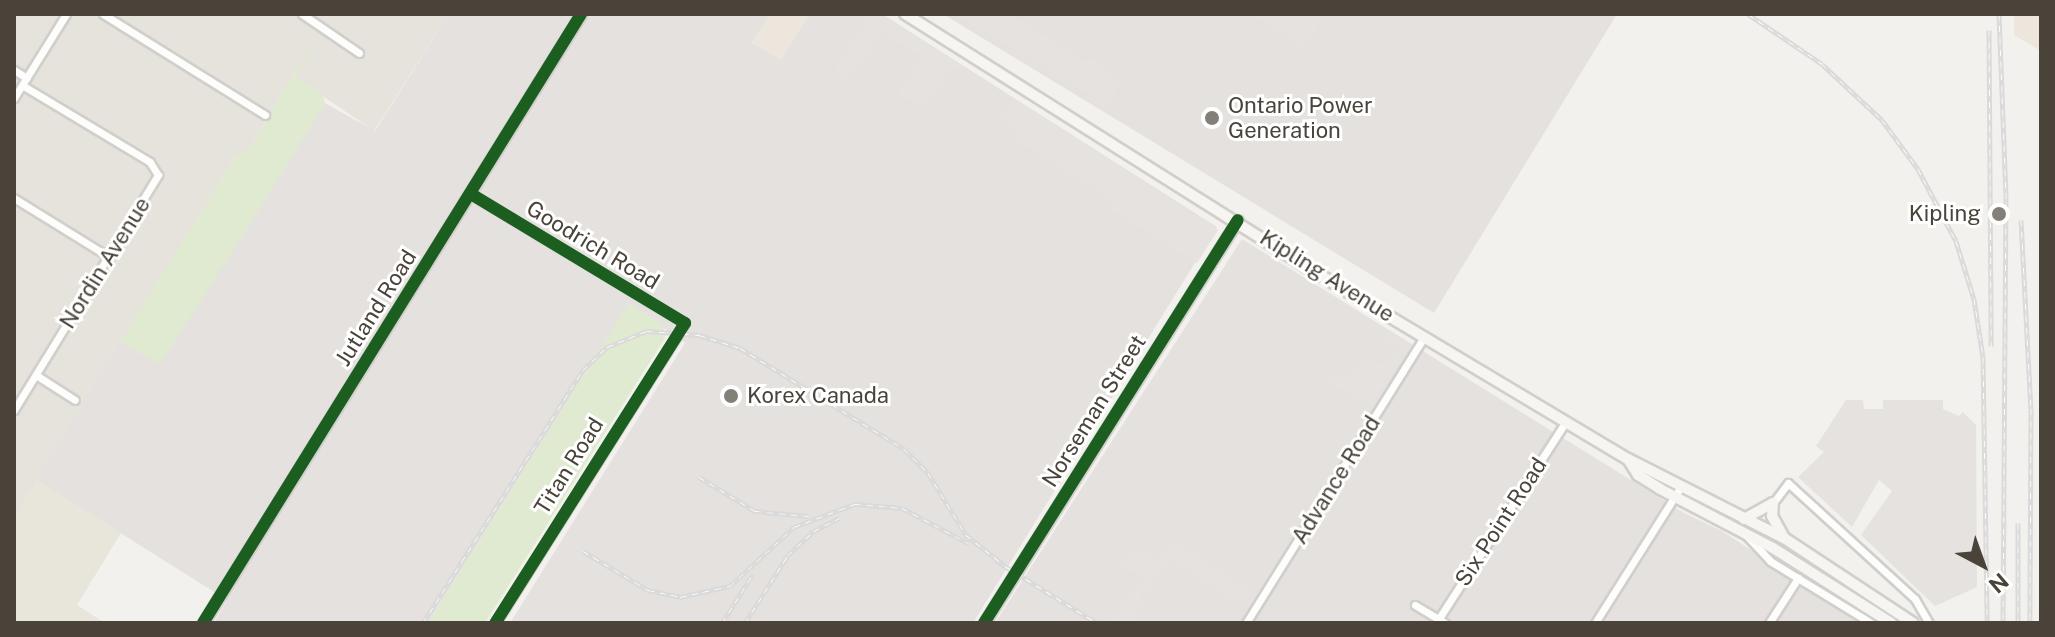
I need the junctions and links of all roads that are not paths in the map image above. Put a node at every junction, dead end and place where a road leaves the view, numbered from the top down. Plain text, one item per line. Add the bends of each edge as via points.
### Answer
1 (66, 14) edge
2 (103, 14) edge
3 (302, 14) edge
4 (581, 14) edge
5 (905, 14) edge
6 (359, 53) dead end
7 (14, 70) edge
8 (24, 82) junction
9 (14, 98) edge
10 (265, 115) dead end
11 (471, 194) junction
12 (15, 200) edge
13 (1238, 220) junction
14 (109, 257) junction
15 (679, 332) joint
16 (1424, 337) junction
17 (36, 375) junction
18 (75, 400) dead end
19 (14, 410) edge
20 (1566, 421) junction
21 (1677, 492) junction
22 (1773, 503) junction
23 (1743, 519) junction
24 (1747, 536) junction
25 (1784, 538) junction
26 (1798, 578) junction
27 (1415, 605) dead end
28 (1892, 619) edge
29 (1440, 622) edge
30 (203, 623) edge
31 (495, 623) edge
32 (984, 623) edge
33 (1246, 623) edge
34 (1595, 623) edge
35 (1769, 623) edge
36 (1871, 623) edge
37 (1913, 623) edge
38 (1929, 623) edge

1 - 8 street
2 - 10 street
3 - 6 street
4 - 11 street, Jutland Road
5 - 13 main road, Kipling Avenue
7 - 8 street, Nordin Avenue
8 - 9 street
8 - 14 street, Nordin Avenue via 150,162 157,172
11 - 15 street, Goodrich Road via 685,323
11 - 30 street, Jutland Road
12 - 14 street
13 - 16 main road, Kipling Avenue
13 - 32 street, Norseman Street
14 - 17 street, Nordin Avenue
15 - 31 street, Titan Road
16 - 20 main road, Kipling Avenue
16 - 33 street, Advance Road
17 - 18 street
17 - 19 street, Nordin Avenue
20 - 21 main road, Kipling Avenue
20 - 29 street, Six Point Road
21 - 23 main road, Kipling Avenue
21 - 24 main road, Kipling Avenue
21 - 34 street
22 - 23 main road
22 - 25 main road via 1772,516
22 - 38 street via 1788,483 1915,599
23 - 25 main road, Kipling Avenue
24 - 26 street, Kipling Avenue via 1756,550
24 - 28 main road, Kipling Avenue
25 - 28 main road, Kipling Avenue
26 - 35 street
26 - 36 street, Kipling Avenue
27 - 29 street
28 - 37 main road, Kipling Avenue

